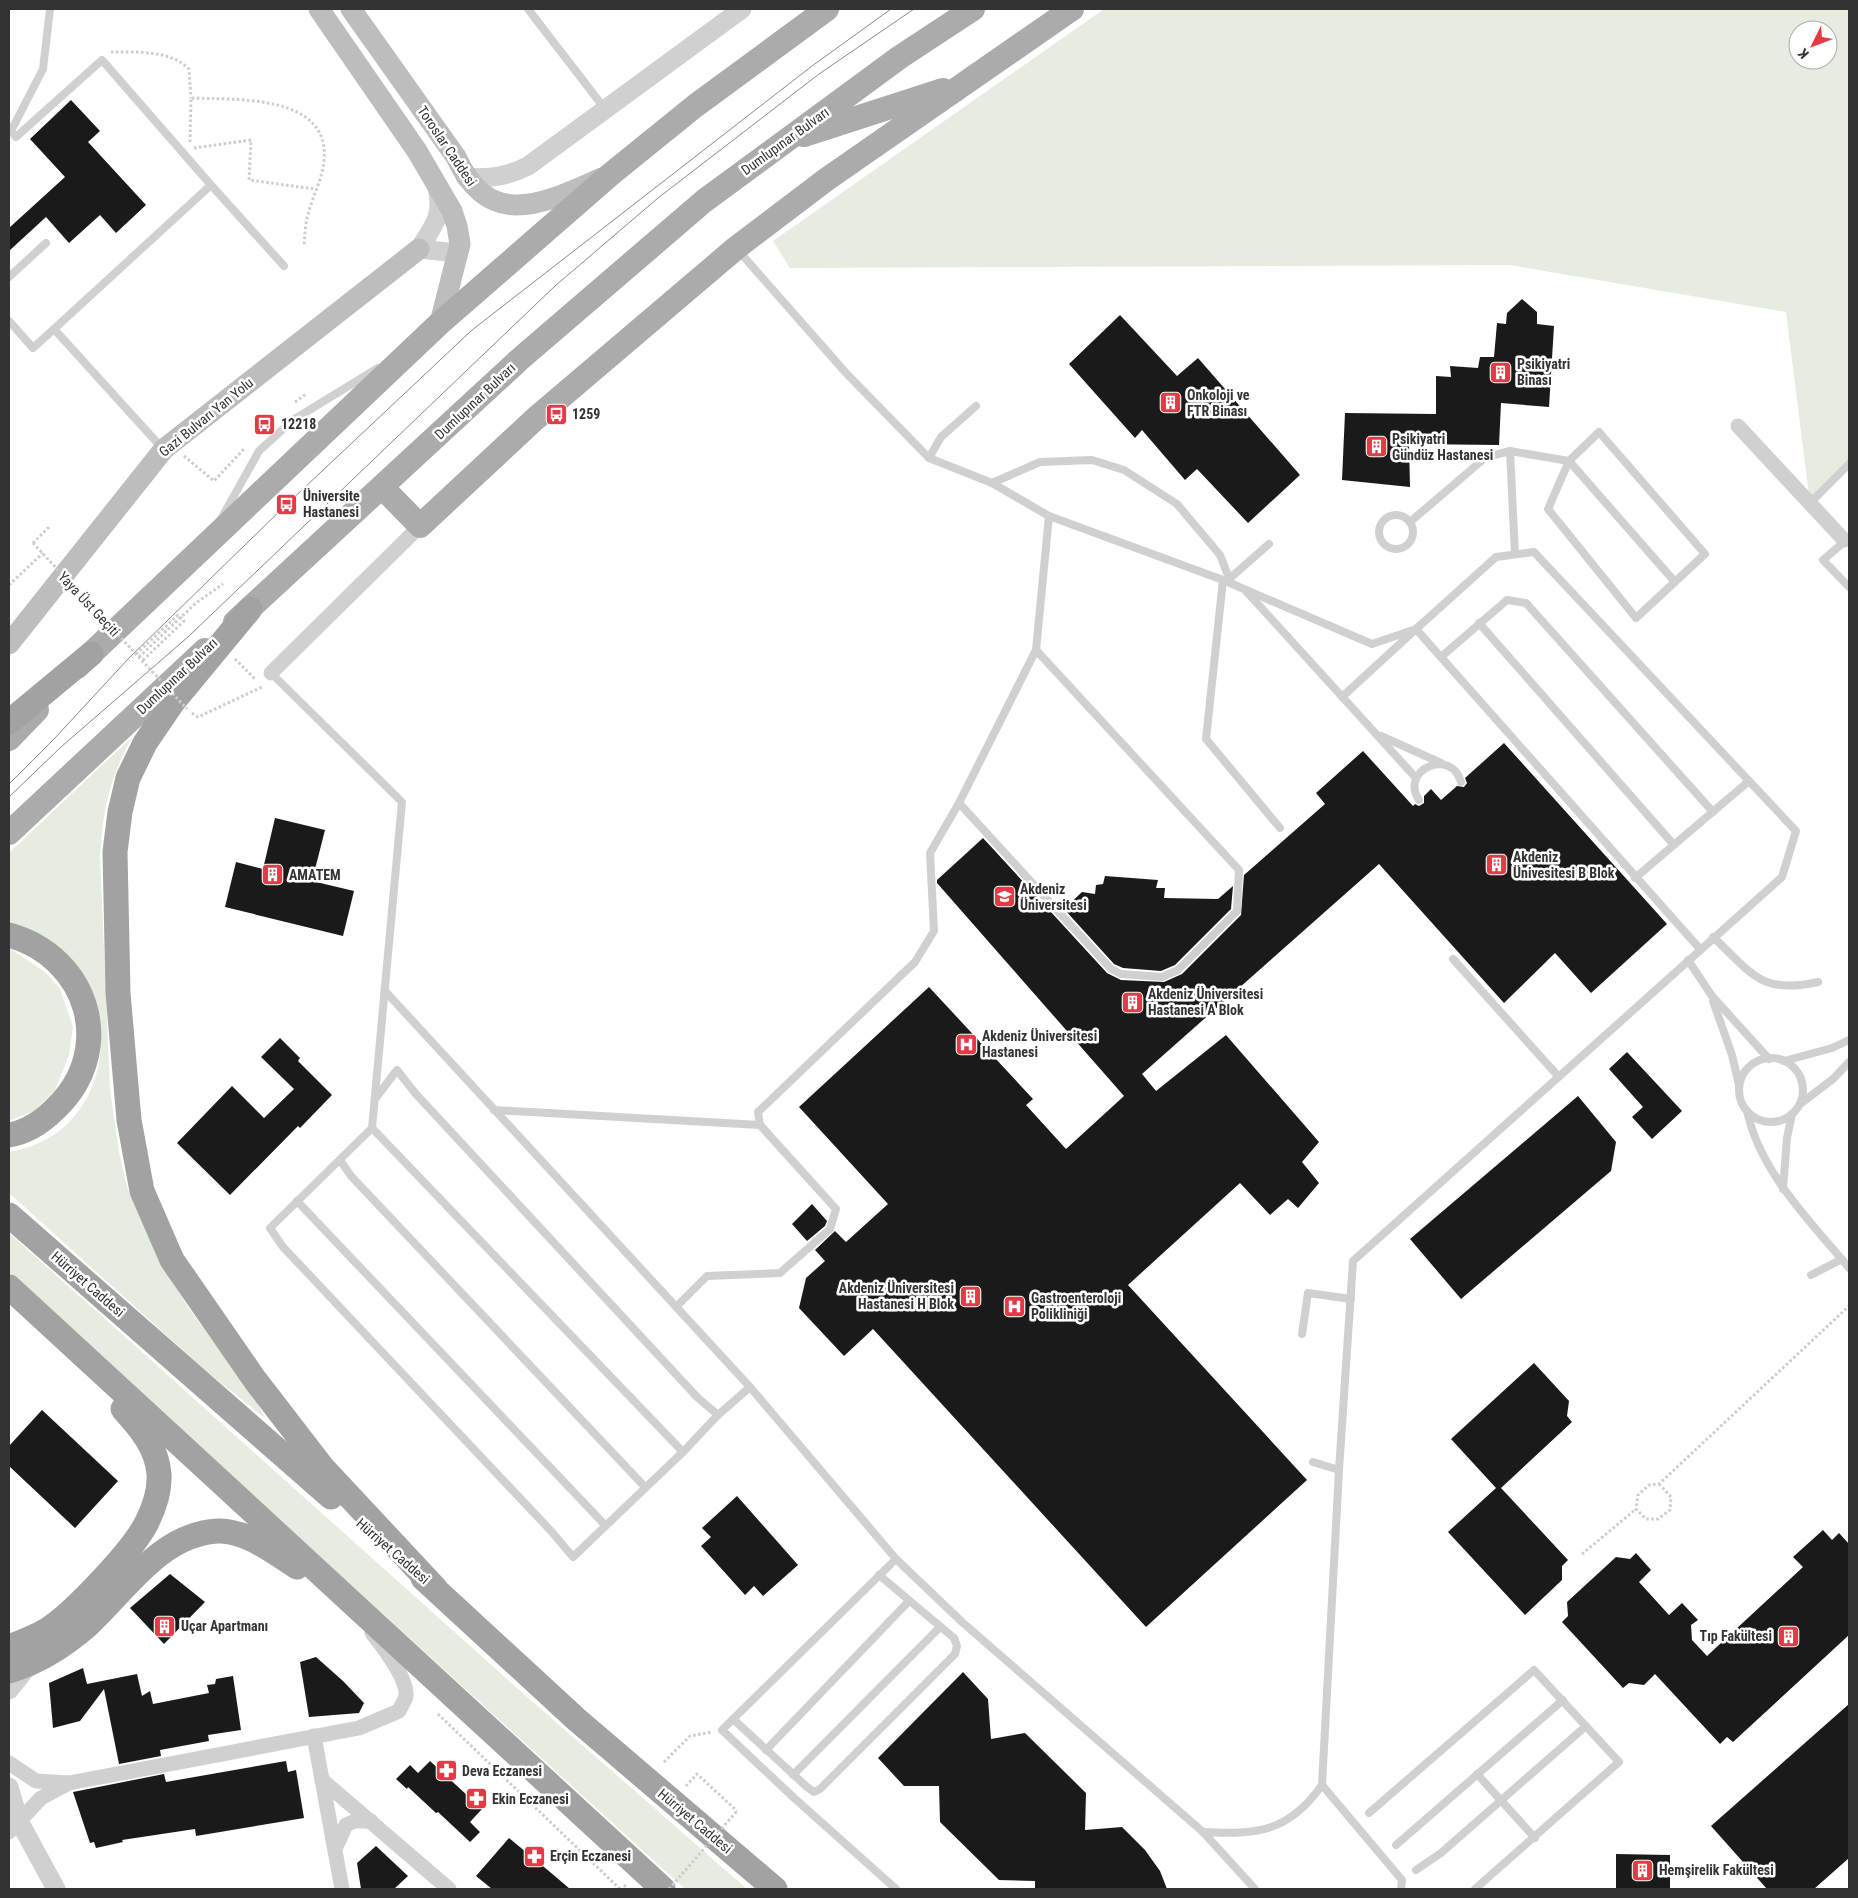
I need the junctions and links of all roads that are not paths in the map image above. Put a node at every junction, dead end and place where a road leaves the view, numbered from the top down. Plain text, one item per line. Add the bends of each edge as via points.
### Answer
1 (50, 9) edge
2 (319, 9) edge
3 (350, 9) edge
4 (528, 9) edge
5 (742, 9) edge
6 (809, 9) edge
7 (827, 9) edge
8 (973, 9) edge
9 (1072, 9) edge
10 (773, 48) junction
11 (969, 82) junction
12 (605, 109) junction
13 (783, 141) junction
14 (611, 174) junction
15 (465, 177) junction
16 (211, 185) junction
17 (437, 185) junction
18 (46, 244) dead end
19 (736, 248) junction
20 (419, 249) junction
21 (458, 252) junction
22 (284, 266) dead end
23 (9, 278) edge
24 (9, 321) edge
25 (440, 323) junction
26 (54, 329) junction
27 (418, 344) junction
28 (976, 406) dead end
29 (1738, 426) dead end
30 (167, 447) junction
31 (1510, 451) junction
32 (929, 458) junction
33 (1569, 461) junction
34 (1849, 464) edge
35 (992, 483) junction
36 (382, 486) junction
37 (1810, 503) junction
38 (1050, 516) junction
39 (1410, 522) junction
40 (420, 526) junction
41 (1847, 542) edge
42 (1269, 544) dead end
43 (204, 548) junction
44 (1515, 554) junction
45 (1228, 581) junction
46 (1675, 582) junction
47 (1849, 587) edge
48 (1242, 588) junction
49 (250, 609) junction
50 (1479, 623) junction
51 (1416, 629) junction
52 (9, 644) edge
53 (1036, 650) junction
54 (91, 654) junction
55 (1441, 657) junction
56 (271, 673) joint
57 (1342, 697) junction
58 (9, 722) edge
59 (1377, 734) junction
60 (9, 739) edge
61 (1443, 764) junction
62 (1416, 778) junction
63 (1749, 781) junction
64 (1461, 782) dead end
65 (1419, 800) dead end
66 (959, 803) junction
67 (1713, 812) junction
68 (1280, 828) dead end
69 (9, 833) edge
70 (1674, 845) junction
71 (1635, 878) junction
72 (9, 935) edge
73 (1714, 937) junction
74 (1700, 949) junction
75 (1453, 959) dead end
76 (1688, 960) junction
77 (1818, 982) dead end
78 (385, 991) junction
79 (1712, 996) junction
80 (1849, 1040) edge
81 (1769, 1058) junction
82 (1784, 1061) junction
83 (1849, 1062) edge
84 (1558, 1076) junction
85 (1739, 1087) junction
86 (375, 1098) junction
87 (1800, 1104) junction
88 (494, 1110) junction
89 (1747, 1110) junction
90 (1792, 1114) junction
91 (760, 1126) junction
92 (372, 1128) junction
93 (9, 1135) edge
94 (340, 1160) junction
95 (1783, 1189) junction
96 (298, 1201) junction
97 (9, 1215) edge
98 (1842, 1260) junction
99 (1849, 1268) edge
100 (1811, 1275) dead end
101 (15, 1292) edge
102 (1351, 1299) junction
103 (676, 1307) junction
104 (1302, 1334) dead end
105 (750, 1388) junction
106 (718, 1415) junction
107 (683, 1452) junction
108 (1313, 1462) dead end
109 (1339, 1470) junction
110 (645, 1487) junction
111 (605, 1525) junction
112 (896, 1559) junction
113 (879, 1575) junction
114 (435, 1588) junction
115 (346, 1597) junction
116 (909, 1601) junction
117 (940, 1627) junction
118 (9, 1647) edge
119 (19, 1668) edge
120 (9, 1690) edge
121 (1563, 1700) junction
122 (576, 1719) junction
123 (733, 1719) junction
124 (1586, 1726) junction
125 (314, 1736) junction
126 (766, 1750) junction
127 (9, 1764) edge
128 (1477, 1774) junction
129 (793, 1775) junction
130 (322, 1780) junction
131 (69, 1783) junction
132 (1322, 1785) junction
133 (9, 1787) edge
134 (560, 1793) junction
135 (1501, 1800) junction
136 (1369, 1813) dead end
137 (370, 1821) junction
138 (14, 1826) edge
139 (1203, 1832) junction
140 (1535, 1838) junction
141 (1396, 1845) dead end
142 (335, 1849) junction
143 (1416, 1870) dead end
144 (773, 1887) edge
145 (56, 1889) edge
146 (342, 1889) edge
147 (449, 1889) edge
148 (664, 1889) edge
149 (669, 1889) edge
150 (896, 1889) edge
151 (1255, 1889) edge
152 (1401, 1889) edge
153 (1475, 1889) edge

1 - 16 lane via 43,69 11,131 16,137 102,60
2 - 17 main road, Toroslar Caddesi
3 - 15 main road, Toroslar Caddesi via 456,157
4 - 12 lane
5 - 12 street
6 - 10 main road
7 - 10 main road
8 - 13 main road, Dumlupınar Bulvarı
9 - 11 main road
10 - 14 main road
11 - 13 main road
11 - 19 main road via 827,179
12 - 15 street via 528,166 508,176 488,179
13 - 36 main road, Dumlupınar Bulvarı via 704,201 520,359
14 - 15 main road, Toroslar Caddesi via 547,202 521,206 483,196
14 - 25 main road
16 - 22 lane
16 - 26 lane
17 - 20 street via 440,217
17 - 21 main road, Toroslar Caddesi via 458,226
18 - 23 lane
19 - 32 lane via 846,373
19 - 40 main road via 542,413
20 - 21 street
20 - 30 main road, Gazi Bulvarı Yan Yolu
21 - 25 main road, Toroslar Caddesi
24 - 26 lane via 33,348
25 - 27 main road
26 - 30 lane
27 - 43 main road
27 - 43 lane via 293,420 258,451
28 - 32 lane via 941,436
29 - 37 street
30 - 52 main road, Gazi Bulvarı Yan Yolu
31 - 33 lane
31 - 39 lane via 1486,457
31 - 44 lane
32 - 35 lane
33 - 46 lane
33 - 46 lane via 1599,432 1705,554
33 - 46 lane via 1548,509 1636,618
34 - 37 lane
35 - 38 lane
35 - 45 lane via 1040,462 1092,460 1124,470 1177,504 1220,555
36 - 40 main road
36 - 49 main road, Dumlupınar Bulvarı
37 - 41 street
38 - 45 lane
38 - 53 lane
39 - 39 lane via 1413,533 1405,546 1394,548 1384,544 1379,534 1381,523 1390,516 1401,515
40 - 56 street
41 - 47 lane via 1823,560
42 - 45 lane
43 - 54 main road
44 - 51 lane via 1496,557
44 - 63 lane via 1534,552
45 - 48 lane
45 - 68 lane via 1206,739
48 - 51 lane via 1372,644
48 - 57 lane
49 - 69 main road, Dumlupınar Bulvarı
49 - 114 highway via 173,702 145,744 128,778 120,812 115,852 118,993 129,1120 142,1191 172,1260 255,1380 322,1467
50 - 55 lane
50 - 67 lane via 1507,600 1526,603
50 - 70 lane
51 - 55 lane
51 - 57 lane
53 - 66 lane
53 - 66 lane via 1239,870 1237,911 1178,970 1162,977 1122,974 1111,968
54 - 58 highway
54 - 60 main road
55 - 71 lane
56 - 78 lane via 402,802
57 - 59 lane
59 - 61 lane
59 - 62 lane
61 - 62 lane via 1428,766
61 - 64 lane via 1456,772
62 - 65 lane via 1414,791
63 - 67 lane
63 - 73 lane via 1796,831 1782,877
66 - 91 lane via 930,852 934,931 915,962 758,1112
67 - 70 lane
70 - 71 lane
71 - 74 lane
72 - 93 highway via 27,940 68,972 83,995 88,1022 88,1049 80,1077 64,1101 44,1120
73 - 74 lane
73 - 77 lane via 1758,978 1772,986 1794,988
74 - 76 lane
75 - 84 lane
76 - 79 lane
76 - 84 lane
78 - 86 lane
78 - 88 lane
79 - 81 lane
79 - 85 lane
80 - 82 lane
81 - 82 lane
81 - 85 lane via 1746,1070
82 - 87 lane via 1793,1067 1802,1084
83 - 87 lane
84 - 102 lane via 1353,1261
85 - 89 lane
86 - 92 lane
86 - 106 lane via 397,1070 422,1101 697,1397
87 - 90 lane
88 - 91 lane
88 - 103 lane
89 - 90 lane via 1754,1117 1774,1122
89 - 95 lane via 1751,1130
90 - 95 lane
91 - 103 lane via 836,1209 830,1229 780,1273 707,1276
92 - 94 lane
92 - 107 lane
94 - 96 lane
94 - 110 lane via 351,1176
95 - 98 lane
96 - 111 lane
96 - 111 lane via 270,1228 283,1248 573,1557
97 - 114 highway, Hürriyet Caddesi
98 - 99 lane
98 - 100 lane
101 - 115 highway
101 - 118 highway via 142,1430 156,1455 159,1475 155,1504 135,1541 76,1608 48,1629
102 - 104 lane via 1308,1293
102 - 109 lane
103 - 105 lane
105 - 106 lane
105 - 112 lane
106 - 107 lane
107 - 110 lane
108 - 109 lane
109 - 132 lane
110 - 111 lane
112 - 113 lane
112 - 139 lane via 962,1622
113 - 116 lane
113 - 123 lane
114 - 122 highway, Hürriyet Caddesi
115 - 119 highway via 262,1545 239,1535 219,1531 188,1537 159,1554 87,1626 58,1649
115 - 125 street via 399,1673 406,1697 399,1711 383,1719 359,1728
115 - 134 highway
116 - 117 lane
116 - 126 lane
117 - 129 lane
117 - 129 lane via 954,1638 955,1654 820,1789 814,1792
119 - 120 street
121 - 124 lane
121 - 128 lane
121 - 136 lane via 1534,1670
122 - 144 highway
122 - 144 highway, Hürriyet Caddesi
123 - 126 lane
123 - 150 lane via 722,1730
124 - 135 lane
124 - 140 lane via 1619,1762
125 - 130 street
125 - 131 street
126 - 129 lane
127 - 131 street via 36,1781
128 - 135 lane
128 - 141 lane
130 - 137 street
130 - 142 street
131 - 138 street via 41,1798
132 - 139 lane via 1312,1800 1289,1819 1266,1830 1238,1834
132 - 152 lane via 1402,1880
133 - 138 street
134 - 148 highway
134 - 149 highway
135 - 140 lane
135 - 143 lane
137 - 142 street via 346,1825
137 - 147 street
138 - 145 street
139 - 151 lane
140 - 153 lane
142 - 146 street

